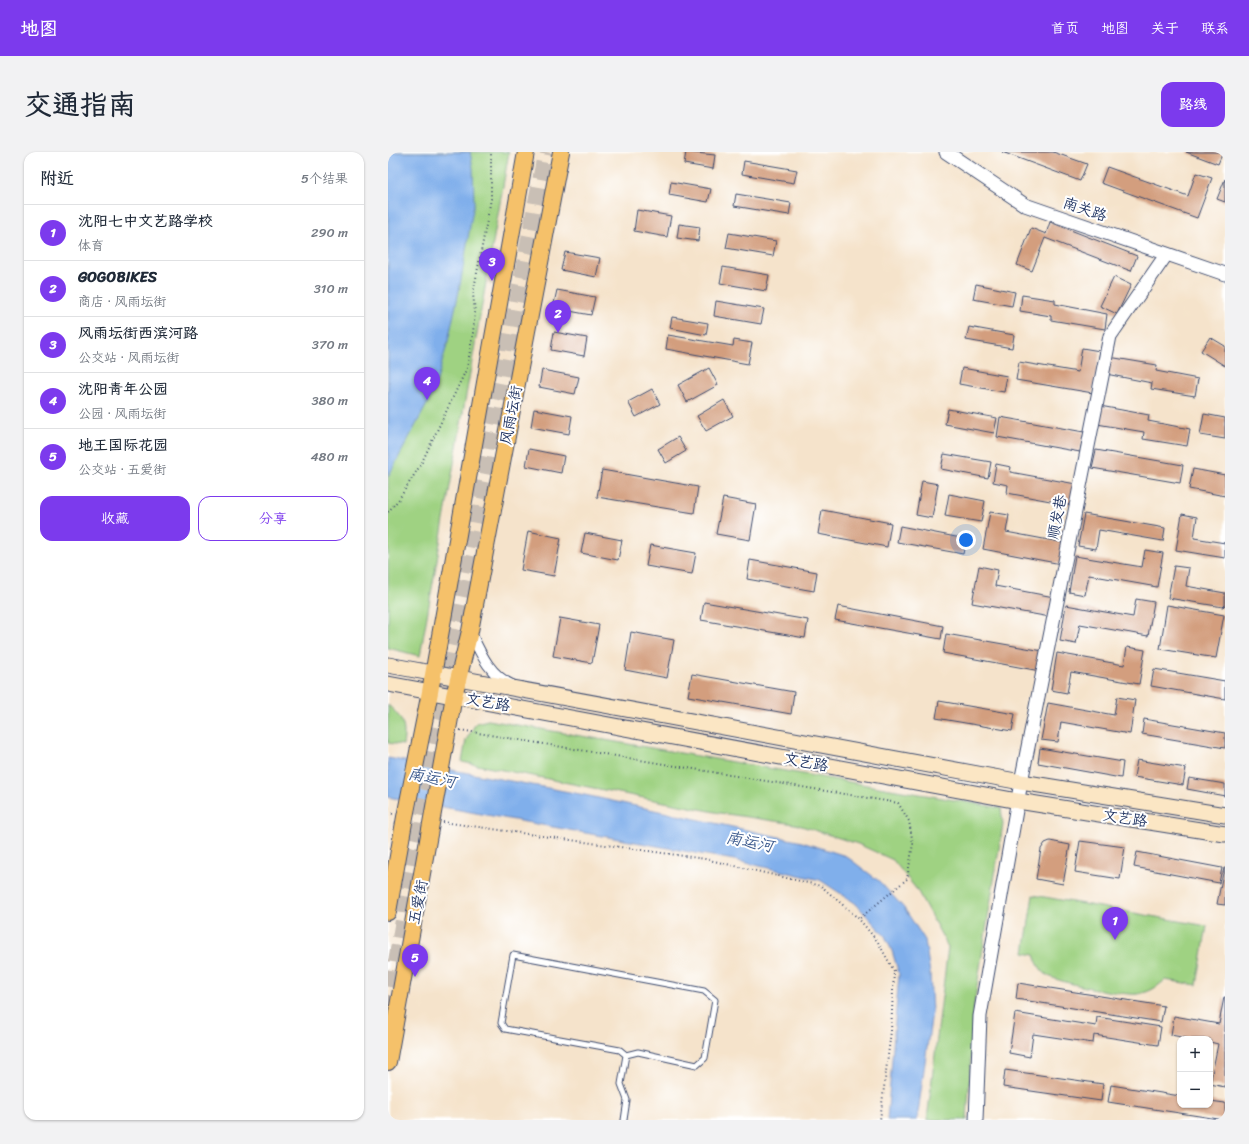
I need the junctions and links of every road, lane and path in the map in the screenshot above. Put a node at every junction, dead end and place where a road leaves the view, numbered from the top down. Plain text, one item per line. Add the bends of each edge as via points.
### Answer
1 (491, 152) edge
2 (526, 152) edge
3 (561, 152) edge
4 (946, 152) edge
5 (1166, 255) junction
6 (1225, 274) edge
7 (388, 512) edge
8 (470, 631) junction
9 (388, 665) edge
10 (433, 672) junction
11 (458, 678) junction
12 (388, 684) edge
13 (520, 688) junction
14 (430, 692) junction
15 (454, 696) junction
16 (450, 728) junction
17 (419, 744) joint
18 (446, 749) joint
19 (1021, 782) junction
20 (1018, 801) junction
21 (1225, 815) edge
22 (434, 817) junction
23 (1225, 834) edge
24 (388, 912) edge
25 (859, 919) junction
26 (626, 1055) junction
27 (388, 1062) edge
28 (624, 1120) edge
29 (880, 1120) edge
30 (976, 1120) edge

1 - 7 path via 491,199 473,294 475,312 467,368 421,464 400,499
2 - 10 main road, 风雨坛街
3 - 8 main road, 风雨坛街
4 - 5 street, 南关路 via 1025,205
5 - 6 street, 南关路
5 - 19 street, 顺发巷 via 1110,336
8 - 11 main road, 风雨坛街
8 - 13 street via 493,672
9 - 10 main road, 文艺路
10 - 11 main road, 文艺路
10 - 14 main road, 风雨坛街
11 - 13 main road, 文艺路
11 - 15 main road, 风雨坛街
12 - 14 main road, 文艺路
13 - 19 main road, 文艺路
14 - 15 main road, 文艺路
14 - 17 main road, 风雨坛街
15 - 16 main road, 风雨坛街
15 - 20 main road, 文艺路
16 - 18 main road, 风雨坛街
16 - 25 path via 898,803 909,821 913,844 906,879
17 - 24 main road, 五爱街
18 - 22 main road, 五爱街
19 - 20 street, 顺发巷
19 - 21 main road, 文艺路
20 - 23 main road, 文艺路
20 - 30 street, 顺发巷 via 980,1016
22 - 25 path via 705,859 821,886
22 - 27 main road, 五爱街
25 - 29 path via 878,942 894,971 891,1031
26 - 26 lane via 638,1052 697,1065 705,1058 715,1000 704,990 513,955 501,1024 505,1029 620,1050
26 - 28 lane via 621,1084 627,1100

